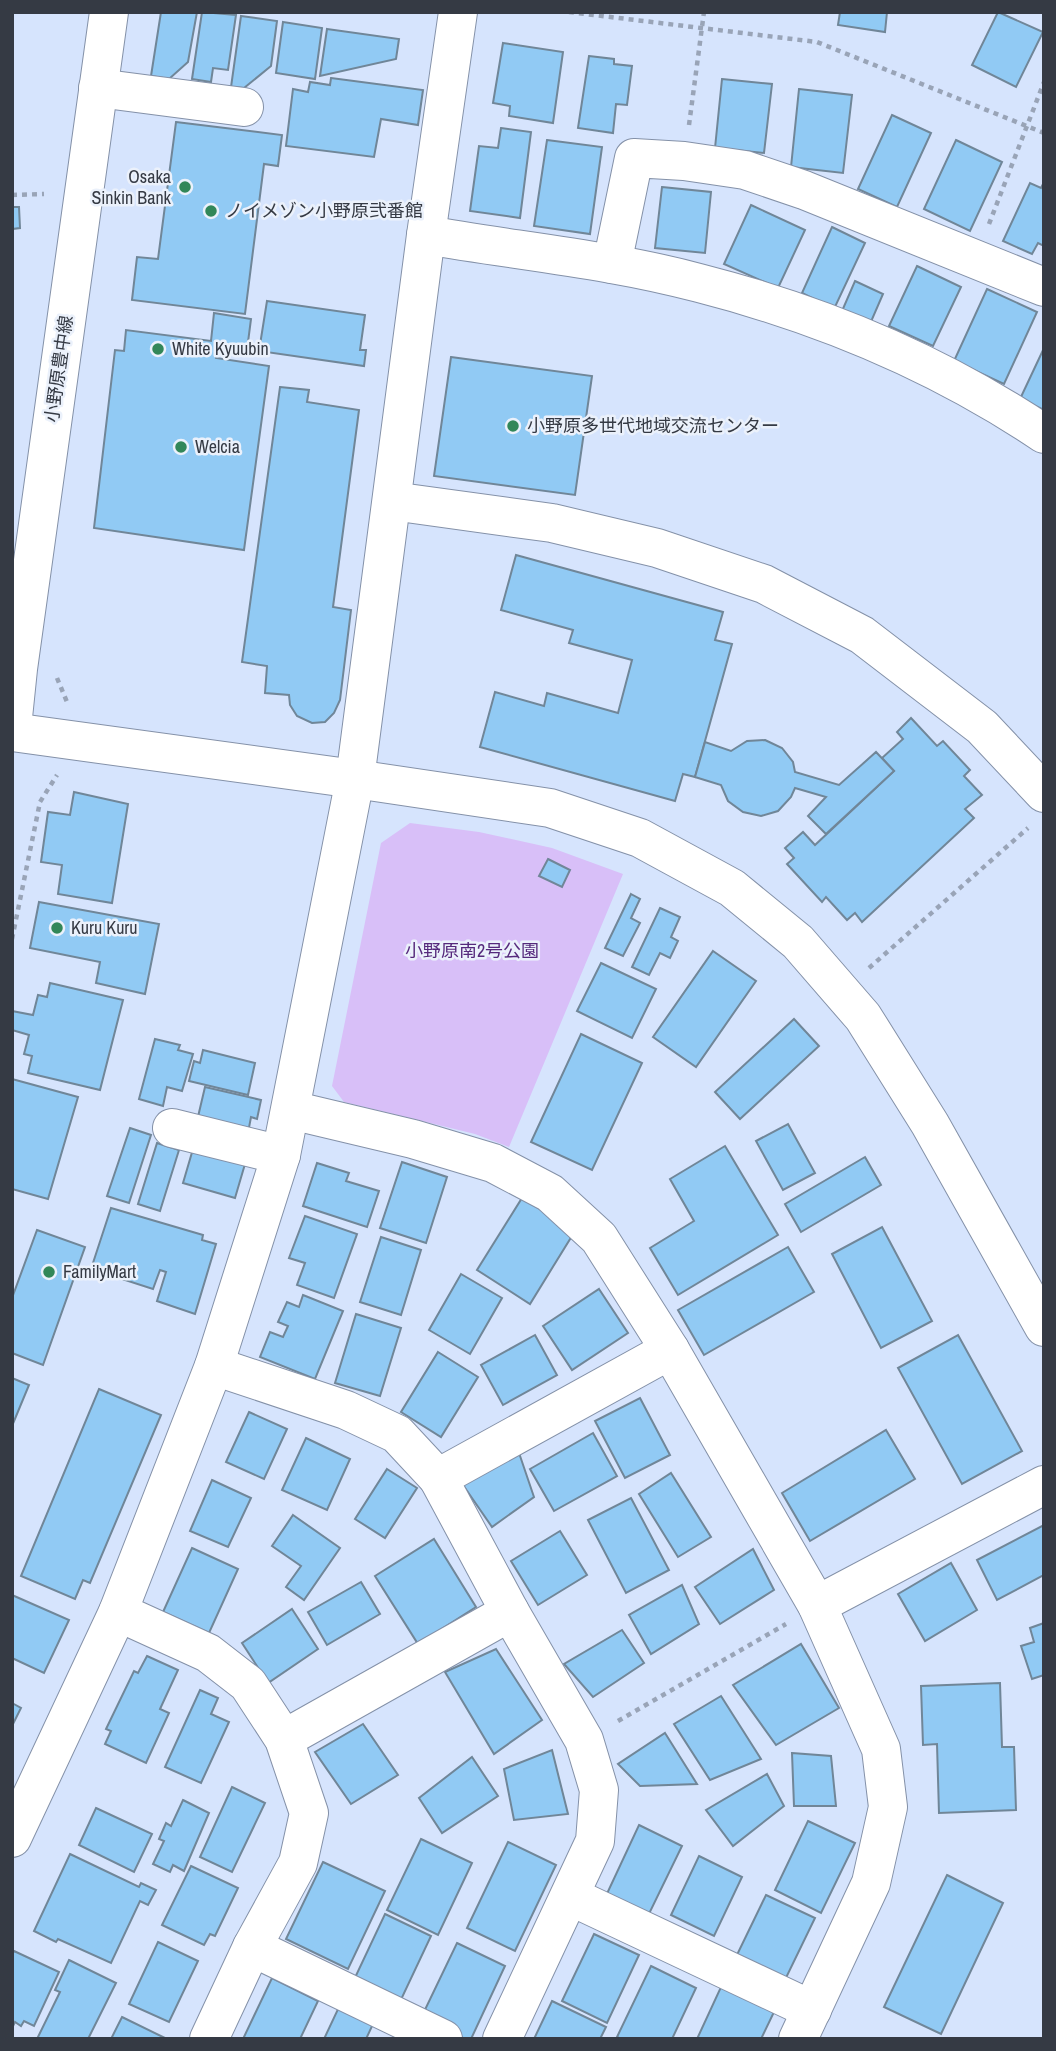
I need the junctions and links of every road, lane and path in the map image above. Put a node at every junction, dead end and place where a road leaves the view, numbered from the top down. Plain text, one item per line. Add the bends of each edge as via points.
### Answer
1 (109, 12) edge
2 (458, 12) edge
3 (569, 12) edge
4 (704, 12) edge
5 (702, 30) junction
6 (1044, 82) edge
7 (98, 88) junction
8 (244, 107) dead end
9 (1028, 126) junction
10 (1044, 133) edge
11 (684, 161) junction
12 (44, 194) dead end
13 (12, 195) edge
14 (426, 235) junction
15 (976, 258) junction
16 (612, 264) junction
17 (1044, 287) edge
18 (1044, 434) edge
19 (392, 501) junction
20 (12, 729) edge
21 (59, 772) dead end
22 (355, 779) junction
23 (1039, 808) edge
24 (12, 939) edge
25 (864, 974) dead end
26 (291, 1110) junction
27 (172, 1128) dead end
28 (281, 1155) junction
29 (1044, 1327) edge
30 (670, 1350) junction
31 (214, 1366) junction
32 (438, 1478) junction
33 (1044, 1485) edge
34 (817, 1605) junction
35 (118, 1612) junction
36 (510, 1612) junction
37 (284, 1739) junction
38 (584, 1740) junction
39 (12, 1838) edge
40 (570, 1896) junction
41 (252, 1947) junction
42 (805, 2024) edge
43 (209, 2039) edge
44 (443, 2039) edge
45 (502, 2039) edge

1 - 7 street, 小野原豊中線
2 - 14 street
3 - 5 path
4 - 5 path
5 - 9 path via 817,42
5 - 11 path
6 - 9 path
7 - 8 street
7 - 20 street, 小野原豊中線
9 - 10 path
9 - 15 path
11 - 15 street via 757,174
11 - 16 street via 634,158
12 - 13 path
14 - 16 street
14 - 19 street
15 - 17 street
16 - 18 street via 699,282 810,317 929,367
19 - 22 street
19 - 23 street via 552,523 657,548 764,584 862,635 982,727
20 - 22 street
21 - 24 path via 40,802
22 - 26 street
22 - 29 street via 550,808 640,838 732,888 798,942 863,1017 930,1124
23 - 25 path
26 - 28 street
26 - 30 street via 494,1163 550,1193 599,1238
27 - 28 street
28 - 31 street
30 - 32 street
30 - 34 street
31 - 32 street via 346,1409 397,1434
31 - 35 street
32 - 36 street
33 - 34 street
34 - 38 path
34 - 42 street via 881,1749 888,1807 872,1883
35 - 37 street via 208,1653 248,1684
35 - 39 street
36 - 37 street
36 - 38 street
37 - 41 street via 309,1813 298,1863
38 - 40 street via 599,1790 595,1841
40 - 42 street
40 - 45 street
41 - 43 street
41 - 44 street

